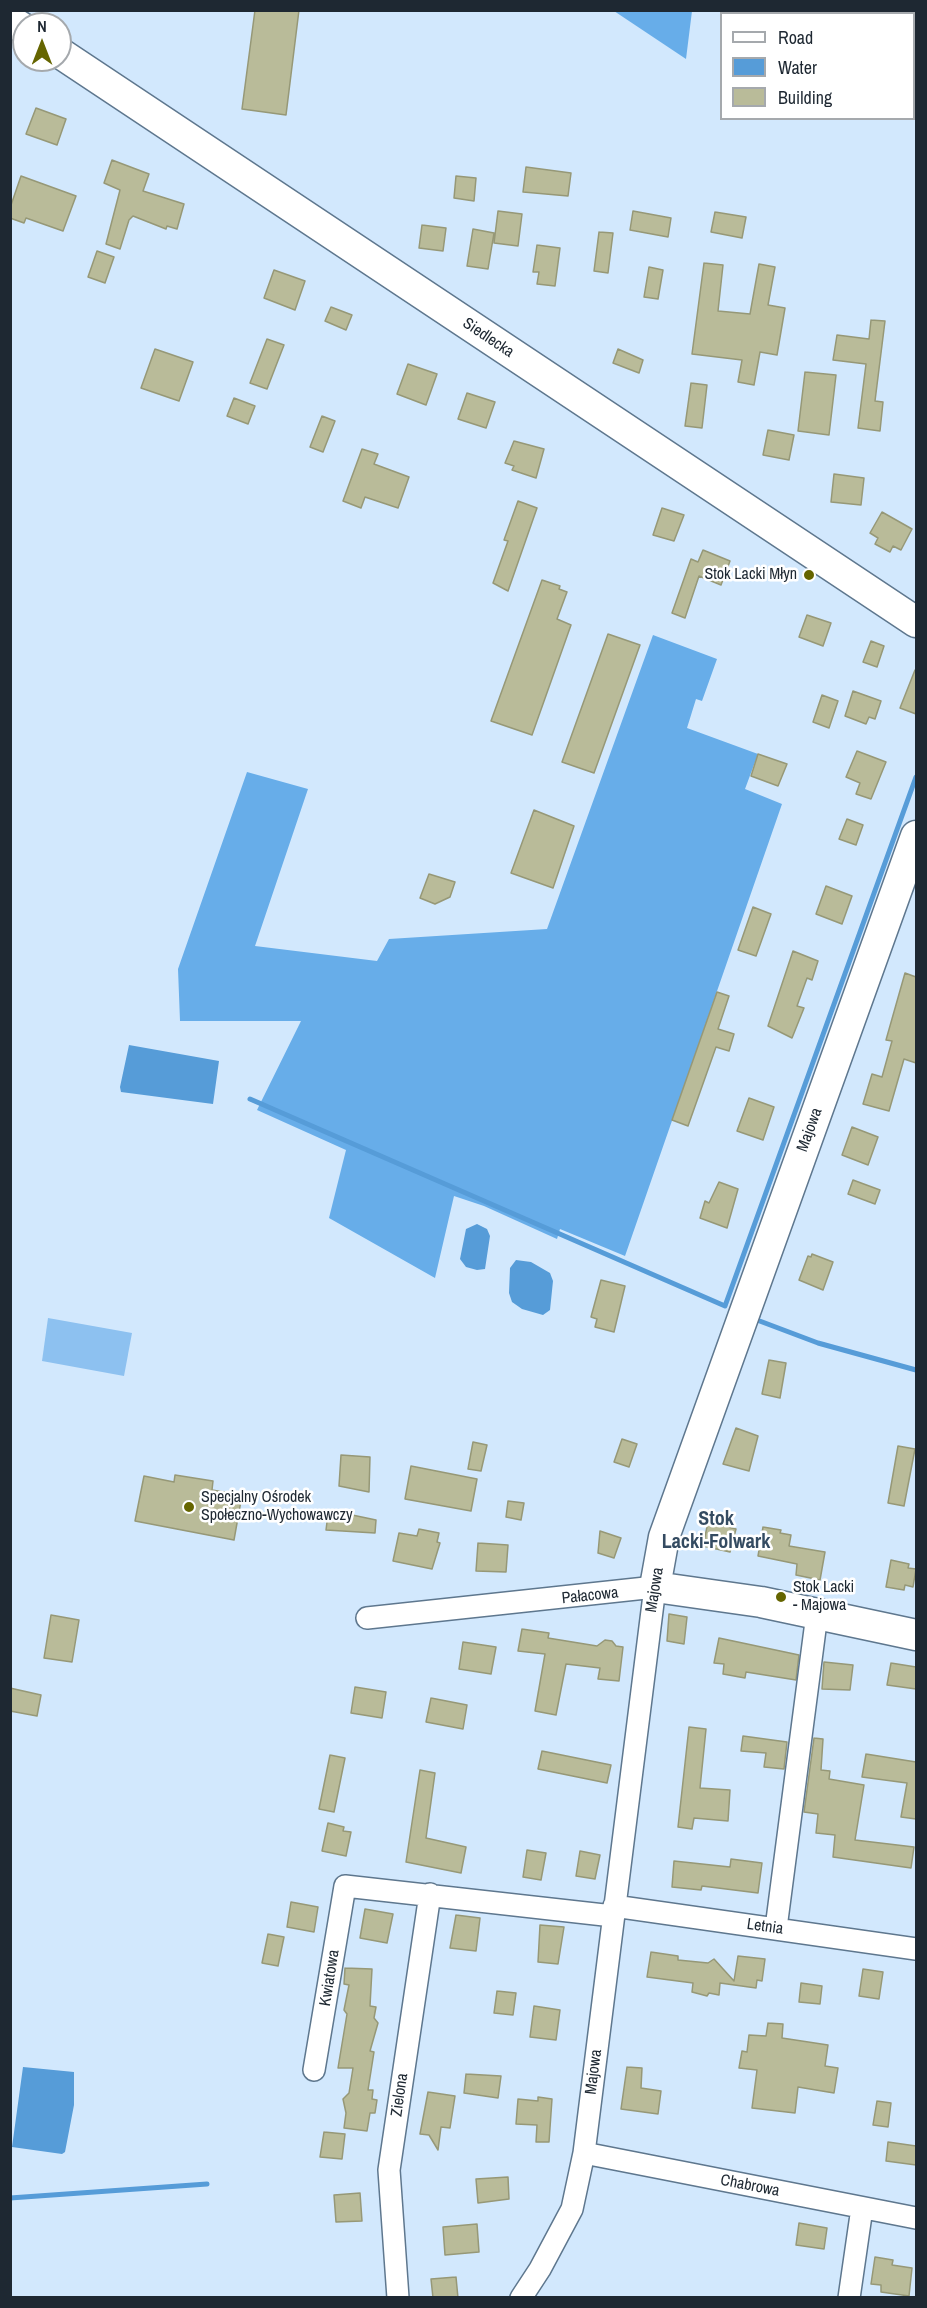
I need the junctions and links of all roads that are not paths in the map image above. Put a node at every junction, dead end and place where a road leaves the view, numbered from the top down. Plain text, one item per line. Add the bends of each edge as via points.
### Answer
1 (72, 61) edge
2 (916, 622) edge
3 (916, 836) edge
4 (655, 1587) junction
5 (817, 1614) junction
6 (367, 1618) dead end
7 (916, 1635) edge
8 (345, 1886) joint
9 (430, 1893) junction
10 (613, 1911) junction
11 (776, 1928) junction
12 (916, 1949) edge
13 (314, 2070) dead end
14 (584, 2153) junction
15 (862, 2208) junction
16 (916, 2218) edge
17 (398, 2298) edge
18 (521, 2298) edge
19 (849, 2298) edge

1 - 2 street, Siedlecka
3 - 4 street, Majowa via 664,1537
4 - 5 street, Pałacowa
4 - 6 street, Pałacowa
4 - 10 street, Majowa
5 - 7 street, Pałacowa
5 - 11 street
8 - 9 street, Letnia
8 - 13 street, Kwiatowa
9 - 10 street, Letnia
9 - 17 street, Zielona via 389,2170
10 - 11 street, Letnia
10 - 14 street, Majowa
11 - 12 street, Letnia
14 - 15 street, Chabrowa
14 - 18 street, Majowa via 572,2209
15 - 16 street, Chabrowa
15 - 19 street

